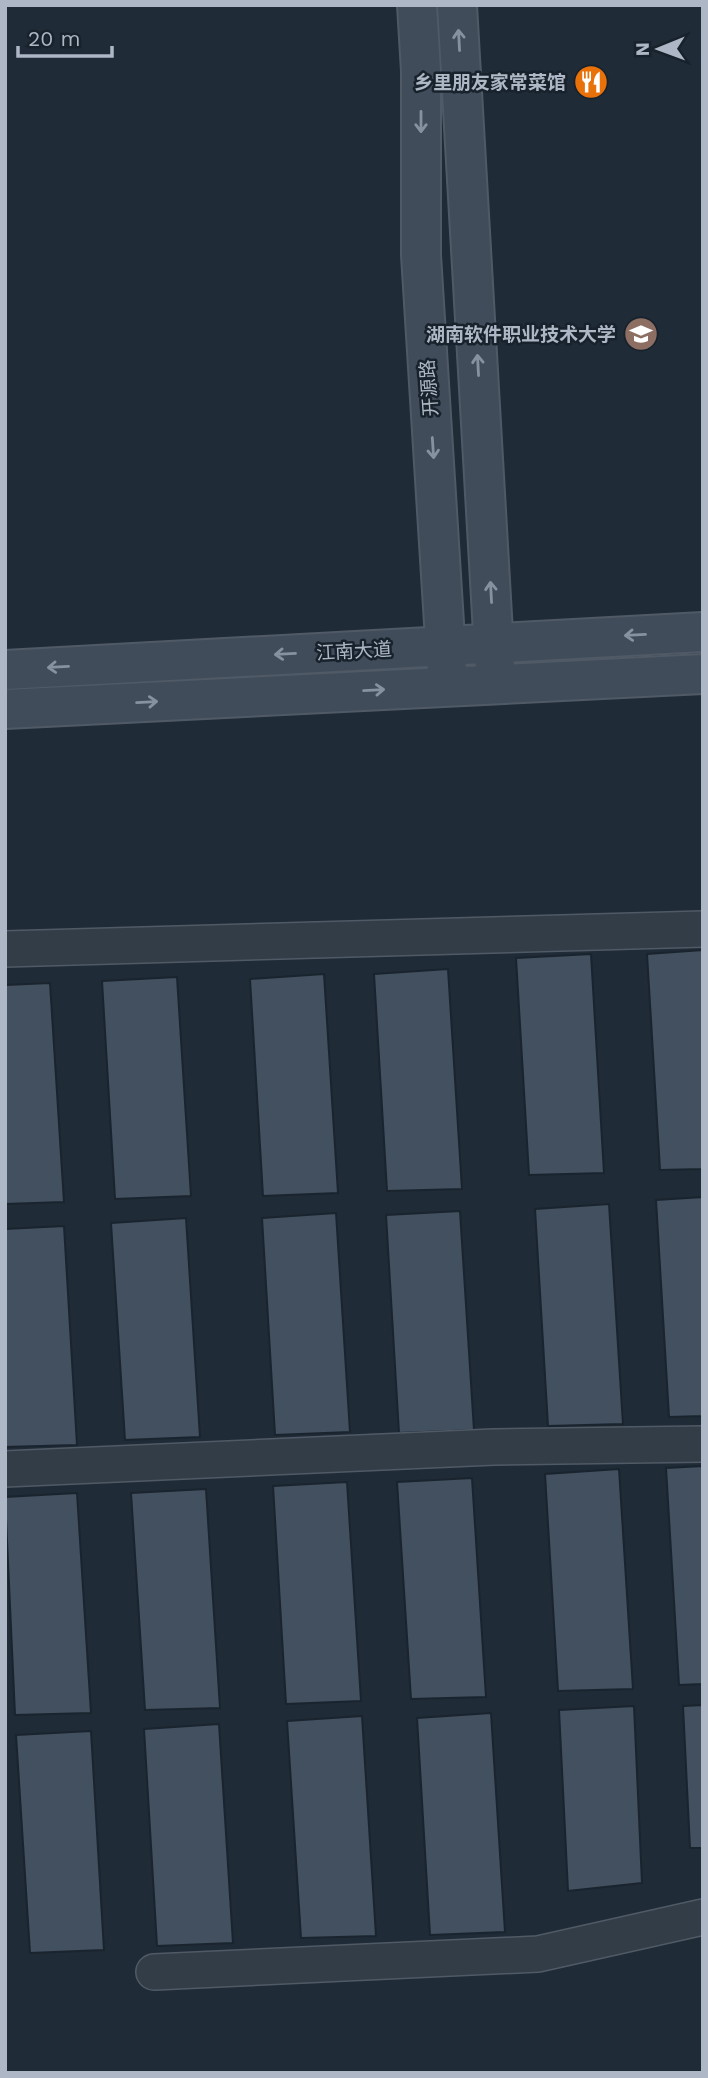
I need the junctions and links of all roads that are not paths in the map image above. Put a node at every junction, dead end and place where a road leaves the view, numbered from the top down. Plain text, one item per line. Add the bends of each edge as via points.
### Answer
1 (417, 5) edge
2 (457, 5) edge
3 (703, 632) edge
4 (494, 643) junction
5 (445, 646) junction
6 (5, 670) edge
7 (703, 674) edge
8 (496, 684) junction
9 (448, 687) junction
10 (5, 709) edge
11 (703, 929) edge
12 (5, 949) edge
13 (703, 1444) edge
14 (5, 1469) edge
15 (703, 1917) edge
16 (154, 1972) dead end

1 -> 5 main road, 开源路 via 421,256
4 -> 2 main road
3 -> 4 main road, 江南大道
4 - 5 main road, 江南大道
4 - 8 main road
5 -> 6 main road, 江南大道
5 - 9 main road, 开源路
7 - 8 main road
8 - 9 main road
10 -> 9 main road
11 - 12 street
13 - 14 street via 494,1447
15 - 16 street via 538,1954

